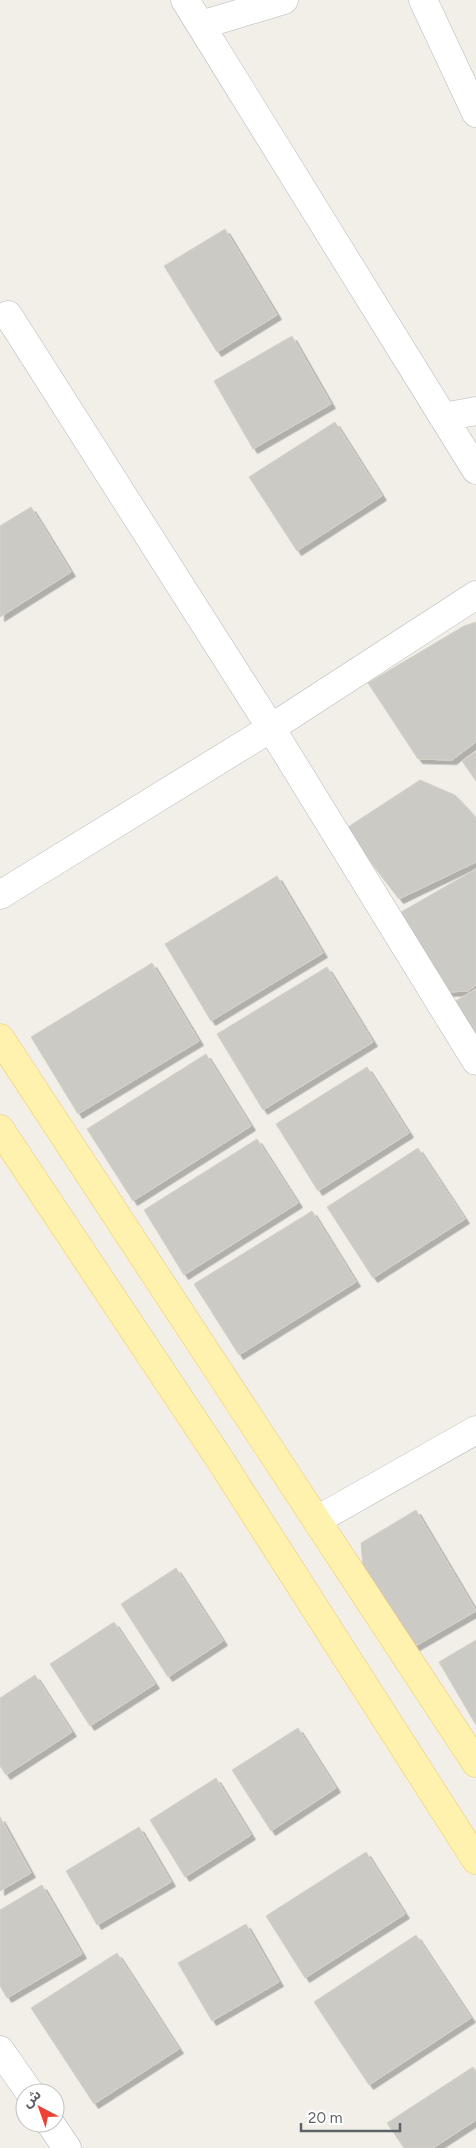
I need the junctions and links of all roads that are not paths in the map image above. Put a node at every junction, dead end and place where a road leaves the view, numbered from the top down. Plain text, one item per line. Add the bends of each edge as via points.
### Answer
1 (186, 0) edge
2 (284, 0) edge
3 (423, 0) edge
4 (201, 25) junction
5 (476, 113) edge
6 (8, 315) dead end
7 (476, 411) edge
8 (443, 417) junction
9 (476, 470) edge
10 (476, 595) edge
11 (271, 728) junction
12 (0, 895) edge
13 (0, 1038) edge
14 (476, 1061) edge
15 (0, 1129) edge
16 (476, 1430) edge
17 (317, 1520) junction
18 (476, 1763) edge
19 (476, 1860) edge
20 (0, 2050) edge
21 (23, 2083) edge
22 (57, 2133) edge
23 (67, 2148) edge

1 - 4 street
2 - 4 street
3 - 5 street
4 - 8 street
6 - 11 street
7 - 8 street
8 - 9 street
10 - 11 street
11 - 12 street
11 - 14 street
13 - 17 main road
15 - 19 main road via 218,1458
16 - 17 street
17 - 18 main road
20 - 21 street
22 - 23 street

